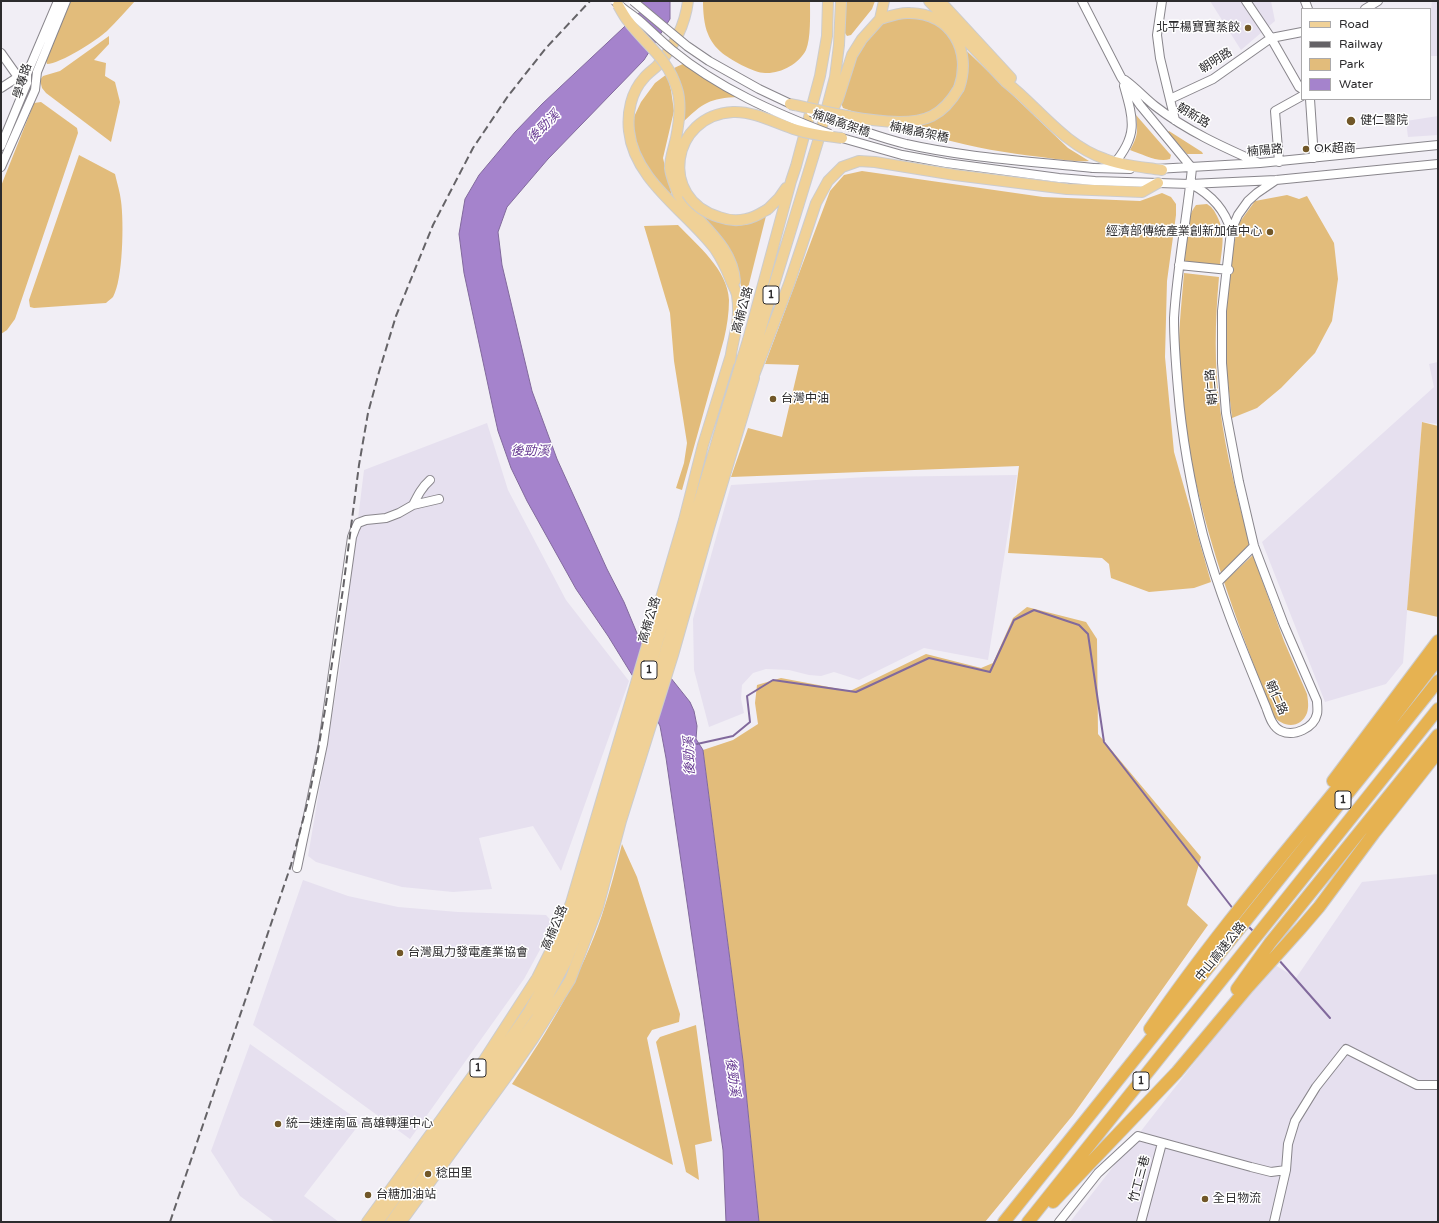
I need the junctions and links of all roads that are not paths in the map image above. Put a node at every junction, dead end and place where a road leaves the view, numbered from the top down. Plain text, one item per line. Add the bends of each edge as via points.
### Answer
1 (58, 1) edge
2 (66, 1) edge
3 (633, 1) edge
4 (688, 1) edge
5 (828, 1) edge
6 (841, 1) edge
7 (884, 1) edge
8 (928, 1) edge
9 (940, 1) edge
10 (1082, 1) edge
11 (1162, 1) edge
12 (1246, 1) edge
13 (1378, 1) edge
14 (616, 3) edge
15 (1367, 8) edge
16 (880, 18) junction
17 (1301, 32) edge
18 (1271, 38) junction
19 (1, 53) edge
20 (18, 77) junction
21 (1121, 77) junction
22 (27, 83) junction
23 (1, 88) edge
24 (1301, 88) edge
25 (1018, 92) junction
26 (1301, 97) edge
27 (1170, 98) junction
28 (1310, 100) edge
29 (790, 104) junction
30 (1175, 120) junction
31 (819, 138) junction
32 (842, 138) junction
33 (1438, 145) edge
34 (1, 146) edge
35 (1314, 158) junction
36 (1279, 162) junction
37 (1260, 164) junction
38 (1438, 164) edge
39 (1112, 165) junction
40 (1, 168) edge
41 (1192, 168) junction
42 (1162, 170) joint
43 (1276, 180) junction
44 (791, 181) junction
45 (1158, 183) junction
46 (1190, 184) junction
47 (1231, 231) junction
48 (1180, 265) junction
49 (1228, 270) junction
50 (736, 294) junction
51 (731, 355) junction
52 (742, 358) junction
53 (750, 376) junction
54 (727, 388) junction
55 (712, 417) junction
56 (731, 423) junction
57 (430, 480) dead end
58 (439, 499) dead end
59 (414, 505) junction
60 (1254, 546) junction
61 (1218, 582) junction
62 (1438, 641) edge
63 (1438, 659) edge
64 (1438, 681) edge
65 (1438, 709) edge
66 (650, 716) junction
67 (1438, 735) edge
68 (1438, 753) edge
69 (1275, 864) junction
70 (297, 868) dead end
71 (1241, 918) junction
72 (1271, 951) junction
73 (1438, 1085) edge
74 (1162, 1143) junction
75 (1286, 1170) junction
76 (366, 1222) edge
77 (378, 1222) edge
78 (390, 1222) edge
79 (401, 1222) edge
80 (1004, 1222) edge
81 (1028, 1222) edge
82 (1035, 1222) edge
83 (1059, 1222) edge
84 (1141, 1222) edge
85 (1274, 1222) edge

1 - 22 street, 學專路 via 27,74
2 - 40 street, 學專路 via 37,72 35,90
3 - 29 street, 楠楊高架橋, bridge via 709,61
4 - 50 main road via 685,18 674,42 657,67 643,79 634,93 628,114 629,133 644,170 714,248 727,270
5 - 44 main road, 高楠公路 / 1 via 820,76
6 - 31 main road, 高楠公路 / 1 via 835,77
7 - 16 main road
8 - 25 main road
9 - 25 main road via 1010,77
10 - 21 street, 朝新路
11 - 27 street via 1157,35
12 - 18 street
13 - 15 street
14 - 32 street, 楠陽高架橋, bridge via 673,51 740,95 798,122
14 - 50 main road, bridge via 628,21 664,62 677,90 677,136 670,168 673,180 678,194 726,252 734,269
16 - 29 main road, bridge via 911,13 936,19 945,25 958,41 963,72 959,88 941,111 931,117 894,122
16 - 31 main road via 852,55 838,99
17 - 18 street, 朝明路
18 - 24 street
18 - 27 street, 朝明路 via 1213,79
19 - 20 street
20 - 22 street
20 - 23 street
21 - 30 street, 朝新路 via 1154,106
21 - 39 street, 朝新路 via 1133,127 1129,141
21 - 41 street, 朝新路 via 1140,105
22 - 34 street, 學專路
25 - 39 main road via 1060,133
26 - 36 street via 1276,110
27 - 30 street
28 - 35 street
29 - 39 street, 楠楊高架橋, bridge via 853,128 906,144 968,155 1093,168
30 - 37 street, 朝新路 via 1220,146
31 - 53 main road, 高楠公路 / 1
32 - 44 main road, bridge via 798,131 753,115 722,113 705,119 692,130 680,153 679,176 686,193 706,212 726,219 748,219 768,210
32 - 45 street, 楠陽高架橋 via 902,155 946,163 1095,181
33 - 35 street, 楠陽路
35 - 36 street, 楠陽路
36 - 37 street, 楠陽路
37 - 41 street, 楠陽路
38 - 43 street
39 - 42 main road
41 - 42 street, 楠陽路
41 - 46 street, 朝仁路
43 - 46 street
43 - 47 street, 朝仁路 via 1248,201
44 - 52 main road, 高楠公路 / 1
45 - 46 street
45 - 53 main road via 1142,192 1067,189 875,162 859,161 842,167 828,181 816,203 789,284
46 - 47 street via 1203,190 1213,199 1223,211
46 - 48 street, 朝仁路
47 - 49 street, 朝仁路
48 - 49 street
48 - 61 street, 朝仁路 via 1174,319 1181,425 1204,535
49 - 60 street, 朝仁路 via 1222,310 1222,363 1226,413
50 - 51 main road via 738,324
51 - 54 main road
51 - 55 main road, 高楠公路 / 1
52 - 54 main road
52 - 56 main road, 高楠公路 / 1
53 - 56 main road, 高楠公路 / 1
53 - 56 main road via 743,401
54 - 55 main road
54 - 56 main road
55 - 76 main road, 高楠公路 / 1 via 571,903 549,956 484,1060
56 - 66 main road, 高楠公路 / 1 via 666,646
56 - 66 main road, 高楠公路 / 1 via 673,655
56 - 77 main road, 高楠公路 / 1 via 658,637 580,904 567,936 550,974 509,1042
57 - 59 street via 424,485
58 - 59 street
59 - 70 street via 386,518 358,523 353,533 323,744
60 - 61 street
60 - 61 street, 朝仁路 via 1317,701 1317,714 1311,725 1301,731 1290,733 1280,730 1271,721
62 - 69 highway via 1342,768
63 - 69 highway
64 - 71 highway, 中山高速公路 / 1
65 - 81 highway, 中山高速公路 / 1
66 - 78 main road, 高楠公路 / 1 via 588,906 566,962 536,1019
66 - 79 main road, 高楠公路 / 1 via 598,907 570,980 508,1075
67 - 72 highway
68 - 72 highway via 1319,907
69 - 71 highway
71 - 80 highway via 1178,988 1102,1100
72 - 82 highway via 1177,1072
73 - 75 street via 1417,1085 1346,1049 1316,1087 1295,1120 1288,1144
74 - 75 street via 1257,1169 1271,1172
74 - 83 street via 1138,1136 1098,1173
74 - 84 street, 竹工三巷
75 - 85 street

